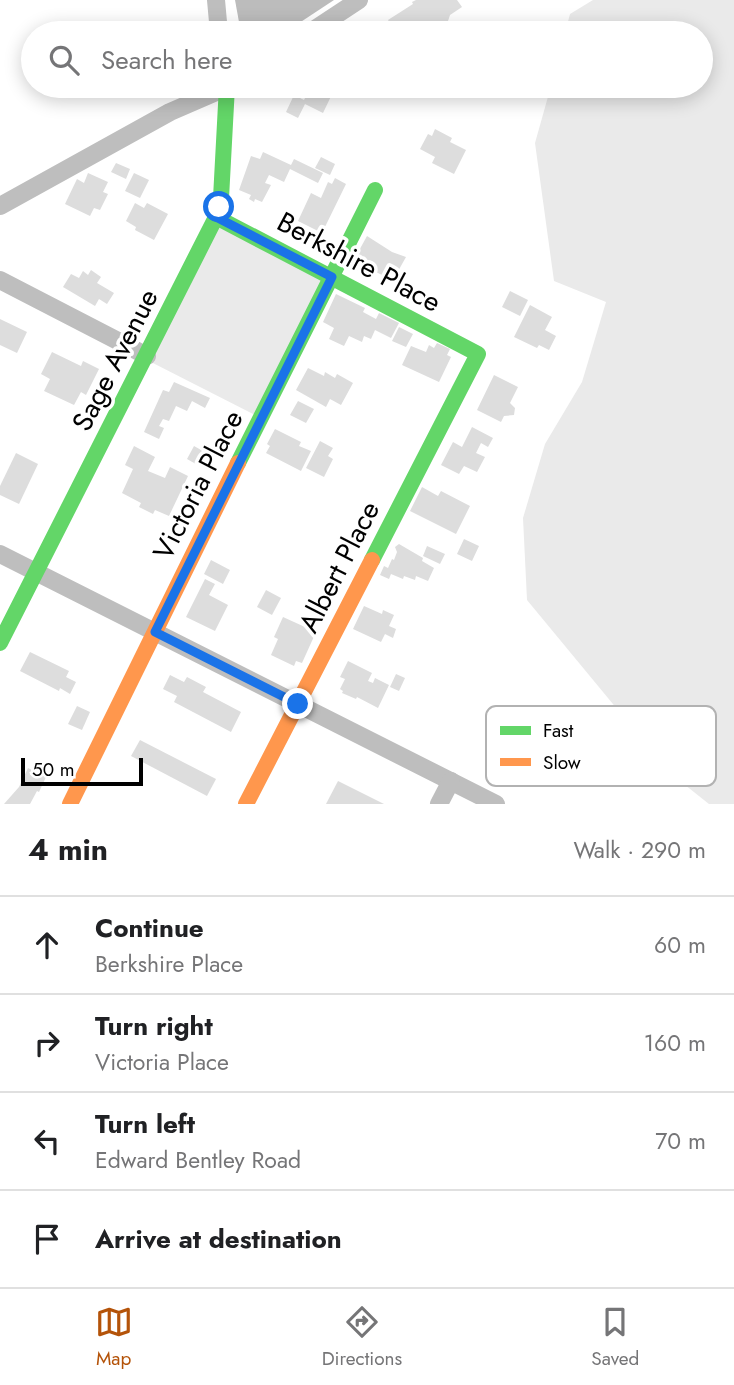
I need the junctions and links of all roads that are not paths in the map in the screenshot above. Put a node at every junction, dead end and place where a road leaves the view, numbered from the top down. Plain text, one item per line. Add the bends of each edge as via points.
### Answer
1 (216, 0) edge
2 (359, 0) edge
3 (218, 21) edge
4 (327, 21) edge
5 (201, 98) edge
6 (227, 98) edge
7 (375, 190) dead end
8 (0, 206) edge
9 (216, 217) junction
10 (332, 277) junction
11 (0, 280) edge
12 (478, 354) joint
13 (147, 356) junction
14 (0, 554) edge
15 (37, 572) junction
16 (155, 632) junction
17 (0, 643) edge
18 (298, 704) junction
19 (452, 781) junction
20 (70, 804) edge
21 (246, 804) edge
22 (439, 804) edge
23 (496, 804) edge

1 - 3 street
2 - 4 street
5 - 8 street
6 - 9 street, Sage Avenue
7 - 10 street, Victoria Place
9 - 10 street, Berkshire Place
9 - 13 street, Sage Avenue
10 - 12 street, Berkshire Place
10 - 16 street, Victoria Place
11 - 13 street
12 - 18 street, Albert Place
13 - 15 street, Sage Avenue
14 - 15 street
15 - 16 street
15 - 17 street, Sage Avenue
16 - 18 street
16 - 20 street, Victoria Place
18 - 19 street
18 - 21 street, Albert Place
19 - 22 street
19 - 23 street

